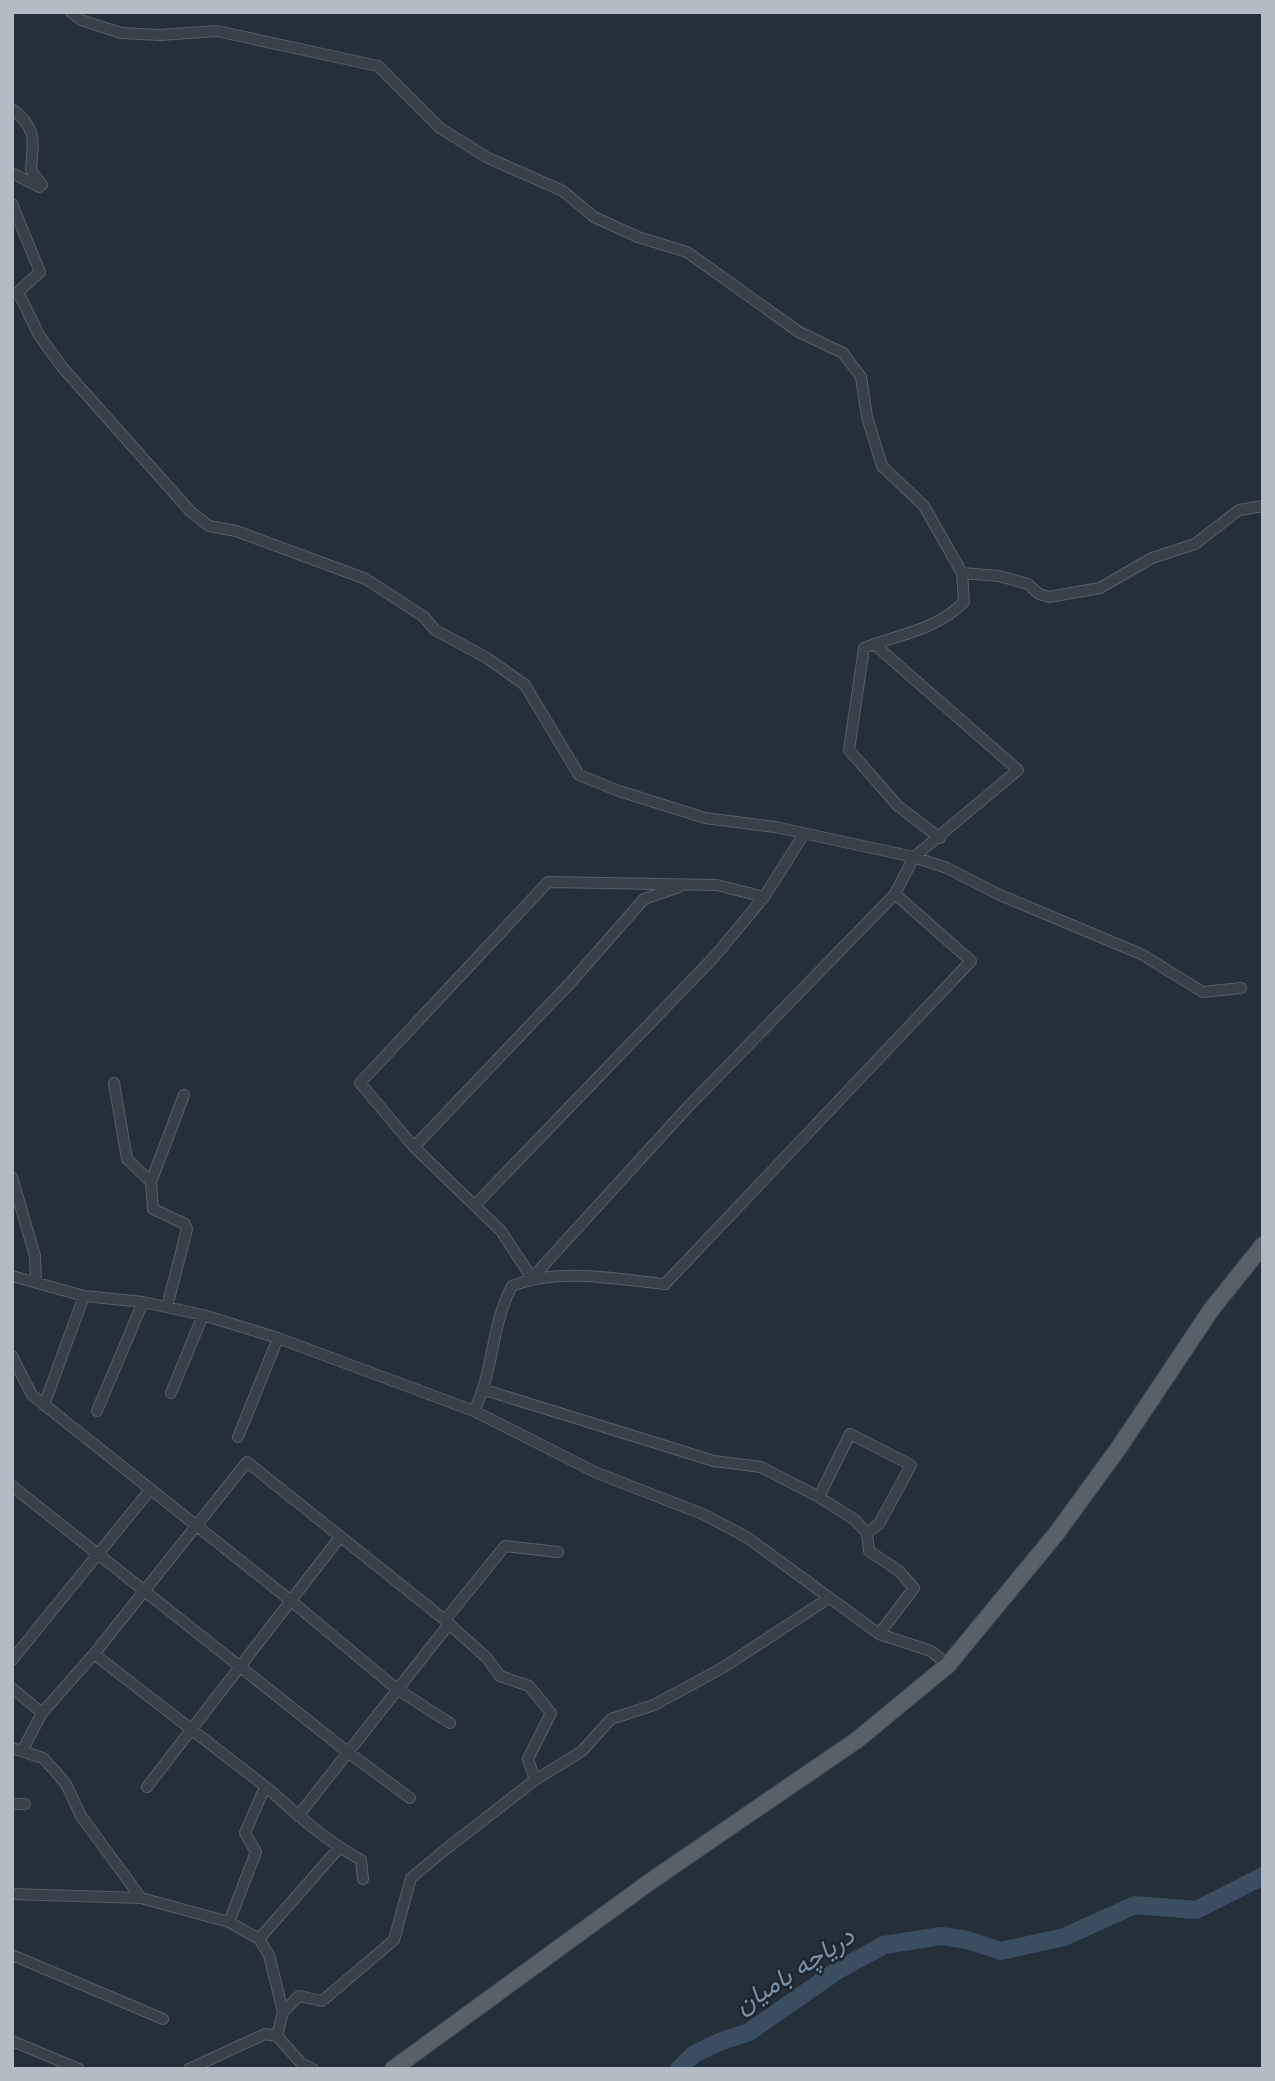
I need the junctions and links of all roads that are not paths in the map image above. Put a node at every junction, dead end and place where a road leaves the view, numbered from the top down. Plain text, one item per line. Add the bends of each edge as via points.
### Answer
1 (71, 12) edge
2 (12, 109) edge
3 (12, 173) edge
4 (12, 204) edge
5 (1263, 506) edge
6 (962, 573) junction
7 (874, 644) junction
8 (804, 834) junction
9 (940, 838) junction
10 (914, 857) junction
11 (686, 884) junction
12 (895, 894) junction
13 (764, 897) junction
14 (1241, 988) dead end
15 (114, 1083) dead end
16 (184, 1095) dead end
17 (414, 1147) junction
18 (12, 1177) edge
19 (150, 1182) junction
20 (475, 1205) junction
21 (1263, 1245) edge
22 (12, 1276) edge
23 (532, 1278) junction
24 (36, 1282) junction
25 (84, 1296) junction
26 (143, 1302) junction
27 (167, 1307) junction
28 (203, 1315) junction
29 (278, 1338) junction
30 (12, 1356) edge
31 (485, 1390) junction
32 (170, 1394) dead end
33 (44, 1405) junction
34 (97, 1410) dead end
35 (474, 1411) junction
36 (238, 1437) dead end
37 (12, 1486) edge
38 (150, 1490) junction
39 (819, 1497) junction
40 (197, 1525) junction
41 (867, 1533) junction
42 (340, 1537) junction
43 (558, 1552) dead end
44 (99, 1554) junction
45 (145, 1590) junction
46 (829, 1598) junction
47 (290, 1600) junction
48 (447, 1622) junction
49 (879, 1634) junction
50 (94, 1654) junction
51 (12, 1660) edge
52 (948, 1665) junction
53 (240, 1666) junction
54 (12, 1688) edge
55 (398, 1690) junction
56 (42, 1713) junction
57 (450, 1723) dead end
58 (191, 1728) junction
59 (17, 1749) edge
60 (349, 1753) junction
61 (535, 1780) junction
62 (147, 1787) dead end
63 (265, 1787) junction
64 (410, 1797) dead end
65 (12, 1804) edge
66 (25, 1804) dead end
67 (298, 1816) junction
68 (339, 1848) junction
69 (363, 1879) dead end
70 (12, 1894) edge
71 (141, 1898) junction
72 (229, 1922) junction
73 (259, 1939) junction
74 (12, 1955) edge
75 (283, 2012) junction
76 (163, 2019) dead end
77 (277, 2036) junction
78 (12, 2041) edge
79 (79, 2069) edge
80 (189, 2069) edge
81 (313, 2069) edge
82 (393, 2069) edge

1 - 6 street via 80,20 121,33 217,31 378,66 440,128 488,158 563,191 594,217 687,252 799,332 843,353 861,377 882,466 924,506
2 - 3 street via 26,121 35,140 31,170 42,185
4 - 8 street via 40,272 18,292 39,335 190,511 209,526 236,531 366,579 424,617 435,630 487,657 525,685 579,775 705,818
5 - 6 street via 1239,510 1195,544 1152,558 1100,588 1049,597 1028,584
6 - 7 street via 964,602 950,616 899,639
7 - 9 street via 864,648 849,750 898,806
7 - 9 street via 1018,770
8 - 10 street
8 - 13 street
9 - 10 street
10 - 12 street
10 - 14 street via 1141,954 1203,992
11 - 13 street via 717,885
11 - 17 street via 644,899
11 - 17 street via 548,882 360,1083
12 - 23 street via 686,1109
12 - 23 street via 971,961 854,1087 665,1284 592,1277
13 - 20 street via 715,956
15 - 19 street via 127,1159
16 - 19 street
17 - 20 street
18 - 24 street via 35,1256
19 - 27 street via 153,1209 187,1229
20 - 23 street via 501,1231
21 - 52 main road via 1211,1310 1056,1534
22 - 24 street
23 - 31 street via 512,1286 501,1307
24 - 25 street
25 - 26 street
25 - 33 street
26 - 27 street
26 - 34 street
27 - 28 street
28 - 29 street
28 - 32 street
29 - 35 street
29 - 36 street
30 - 33 street via 32,1395
31 - 35 street
31 - 39 street via 714,1461 761,1467
33 - 38 street
35 - 46 street via 597,1473 705,1515 748,1538
37 - 44 street
38 - 40 street
38 - 44 street
39 - 41 street
39 - 41 street via 850,1434 911,1465 879,1524
40 - 42 street via 247,1462
40 - 45 street
40 - 47 street
41 - 49 street via 869,1550 914,1588
42 - 47 street
42 - 48 street
43 - 48 street via 505,1546
44 - 45 street
44 - 51 street
45 - 50 street
45 - 53 street
46 - 49 street
46 - 61 street via 724,1667 654,1704 611,1719 582,1751
47 - 53 street
47 - 55 street
48 - 55 street
48 - 61 street via 500,1676 529,1686 551,1713 528,1759
49 - 52 street via 931,1651
50 - 56 street
50 - 58 street
52 - 82 main road via 857,1740 651,1881
53 - 58 street
53 - 60 street
54 - 56 street
55 - 57 street
55 - 60 street
56 - 59 street
58 - 62 street
58 - 63 street
59 - 71 street via 43,1758 66,1784 81,1816
60 - 64 street
60 - 67 street
61 - 75 street via 411,1878 394,1940 322,2001 299,1996
63 - 67 street
63 - 72 street via 245,1833 256,1852
65 - 66 street
67 - 68 street
68 - 69 street via 361,1860
68 - 73 street
70 - 71 street
71 - 72 street
72 - 73 street
73 - 75 street via 269,1955
74 - 76 street
75 - 77 street
77 - 80 street via 265,2034
77 - 81 street via 301,2063
78 - 79 street

